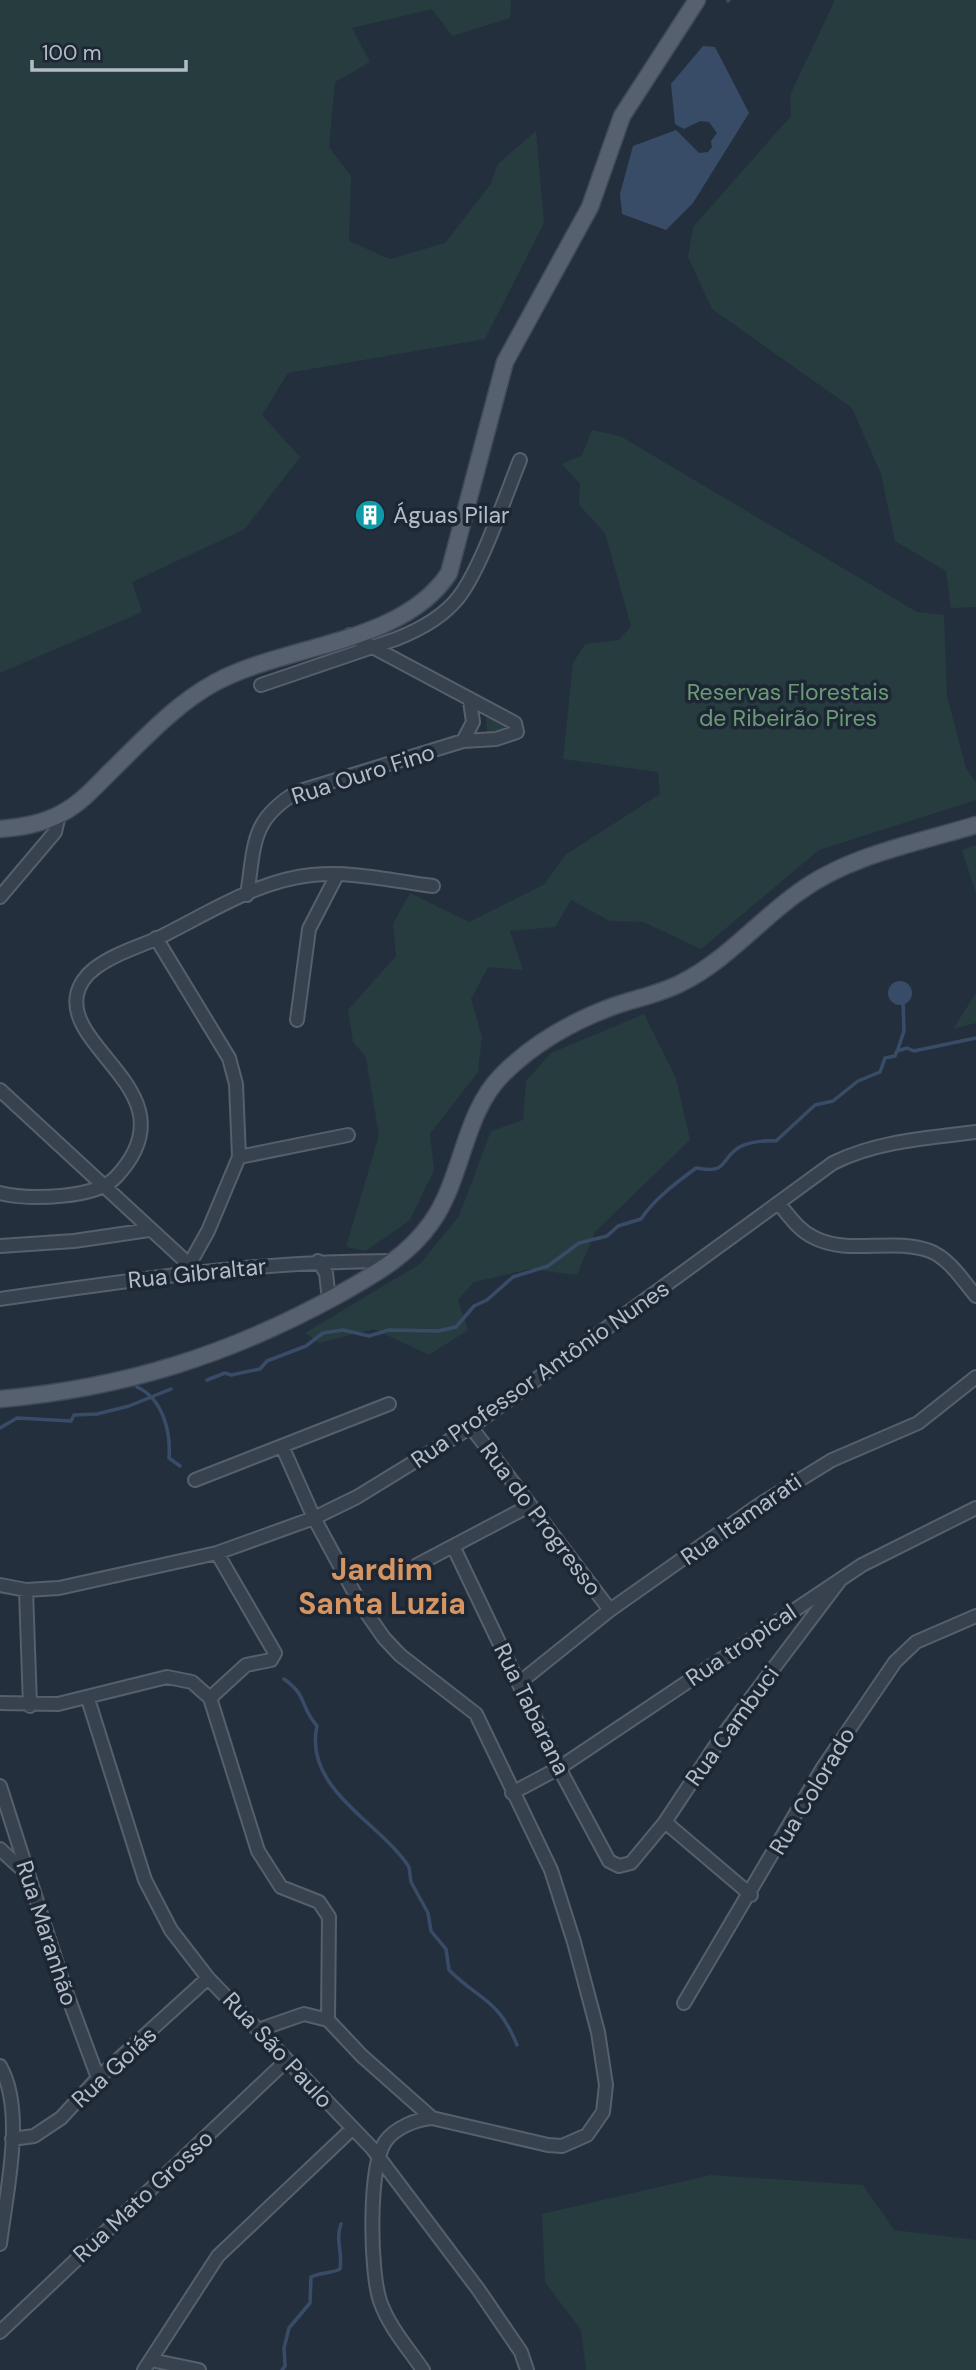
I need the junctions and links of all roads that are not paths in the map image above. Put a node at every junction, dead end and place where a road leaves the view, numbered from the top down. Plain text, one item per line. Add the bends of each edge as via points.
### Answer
1 (697, 0) edge
2 (520, 460) dead end
3 (350, 635) junction
4 (370, 648) junction
5 (261, 685) dead end
6 (470, 701) junction
7 (463, 741) junction
8 (59, 815) junction
9 (976, 825) edge
10 (0, 829) edge
11 (337, 875) junction
12 (433, 886) dead end
13 (247, 895) junction
14 (0, 897) edge
15 (156, 938) junction
16 (297, 1020) dead end
17 (0, 1090) edge
18 (976, 1132) edge
19 (348, 1135) dead end
20 (239, 1157) junction
21 (107, 1187) junction
22 (0, 1193) edge
23 (778, 1203) junction
24 (149, 1230) junction
25 (0, 1247) edge
26 (318, 1261) junction
27 (395, 1261) junction
28 (192, 1268) junction
29 (976, 1296) edge
30 (0, 1299) edge
31 (329, 1300) junction
32 (976, 1377) edge
33 (0, 1399) edge
34 (390, 1404) dead end
35 (471, 1427) junction
36 (282, 1446) junction
37 (195, 1480) dead end
38 (529, 1506) junction
39 (976, 1508) edge
40 (314, 1518) junction
41 (453, 1546) junction
42 (216, 1553) junction
43 (417, 1565) dead end
44 (841, 1579) junction
45 (0, 1585) edge
46 (26, 1590) junction
47 (610, 1610) junction
48 (976, 1616) edge
49 (519, 1683) junction
50 (210, 1698) junction
51 (88, 1699) junction
52 (0, 1703) edge
53 (30, 1706) junction
54 (559, 1768) junction
55 (0, 1786) edge
56 (512, 1793) junction
57 (4, 1816) edge
58 (665, 1822) junction
59 (0, 1849) edge
60 (619, 1866) joint
61 (27, 1875) junction
62 (751, 1895) junction
63 (208, 1978) junction
64 (684, 2003) dead end
65 (328, 2020) junction
66 (258, 2030) junction
67 (287, 2060) junction
68 (0, 2066) edge
69 (98, 2078) junction
70 (432, 2118) junction
71 (352, 2129) junction
72 (12, 2139) junction
73 (379, 2158) junction
74 (0, 2244) edge
75 (0, 2332) edge
76 (148, 2365) edge
77 (199, 2370) edge
78 (423, 2370) edge
79 (527, 2370) edge

1 - 3 main road via 622,116 590,207 505,362 449,573 423,604
2 - 4 street via 459,597 417,631
3 - 4 street, Rua Ouro Fino
3 - 8 main road via 217,681 185,702 90,792
4 - 5 street
4 - 6 street, Rua Ouro Fino
6 - 7 street, Rua Ouro Fino via 473,722
6 - 7 street, Rua Ouro Fino via 515,723 518,729 510,736
7 - 13 street, Rua Ouro Fino via 297,792 275,805 261,822 255,841
8 - 10 main road
8 - 14 street via 55,832
9 - 27 main road via 821,877 683,982 578,1022 525,1054 484,1100 434,1220
11 - 12 street
11 - 13 street via 294,878
11 - 16 street via 309,929
13 - 15 street
15 - 20 street via 229,1058 236,1084
15 - 21 street via 92,970 77,992 85,1026 128,1084 141,1121 137,1143 123,1170
17 - 21 street
18 - 23 street, Rua Professor Antônio Nunes via 858,1151 833,1163
19 - 20 street
20 - 28 street
21 - 22 street via 43,1197
21 - 24 street
23 - 29 street via 800,1228 825,1242 931,1251 953,1268
23 - 35 street, Rua Professor Antônio Nunes
24 - 25 street
24 - 28 street
26 - 27 street, Rua Gibraltar
26 - 28 street, Rua Gibraltar
26 - 31 street via 326,1273
27 - 31 main road
28 - 30 street, Rua Gibraltar
31 - 33 main road via 205,1357 98,1386
32 - 47 street, Rua Itamarati via 918,1423 807,1473
34 - 36 street
35 - 38 street, Rua do Progresso
35 - 40 street, Rua Professor Antônio Nunes
36 - 37 street
36 - 40 street
38 - 41 street
38 - 47 street, Rua do Progresso
39 - 44 street, Rua tropical
40 - 42 street, Rua Professor Antônio Nunes
40 - 56 street via 384,1638 476,1714
41 - 43 street
41 - 49 street, Rua Tabarana
42 - 46 street, Rua Professor Antônio Nunes via 59,1588
42 - 50 street via 267,1633 275,1656 246,1665
44 - 54 street, Rua tropical
44 - 58 street, Rua Cambuci via 720,1739
45 - 46 street, Rua Professor Antônio Nunes
46 - 53 street
47 - 49 street, Rua Itamarati
48 - 62 street, Rua Colorado via 916,1642 895,1662 822,1769
49 - 54 street, Rua Tabarana
50 - 51 street via 185,1679 167,1677
50 - 65 street via 258,1851 281,1887 319,1902 329,1917
51 - 53 street
51 - 63 street, Rua São Paulo via 145,1880 171,1930
52 - 53 street
54 - 56 street, Rua tropical
54 - 60 street, Rua Tabarana via 609,1861
55 - 57 street, Rua Maranhão
56 - 70 street via 551,1870 574,1942 605,2070 603,2112 587,2135 562,2146
57 - 61 street, Rua Maranhão
58 - 60 street, Rua Cambuci via 631,1863
58 - 62 street
59 - 61 street
61 - 69 street, Rua Maranhão
62 - 64 street, Rua Colorado
63 - 66 street, Rua São Paulo
63 - 69 street, Rua Goiás
65 - 66 street via 304,2014
65 - 70 street
66 - 67 street, Rua São Paulo
67 - 71 street, Rua São Paulo
67 - 75 street, Rua Mato Grosso
68 - 72 street via 10,2094
69 - 72 street, Rua Goiás via 44,2131
70 - 73 street via 393,2133
71 - 73 street, Rua São Paulo
71 - 76 street via 218,2256
72 - 74 street
73 - 78 street via 372,2239 376,2285 388,2320
73 - 79 street, Rua São Paulo via 478,2289 521,2352
76 - 77 street

